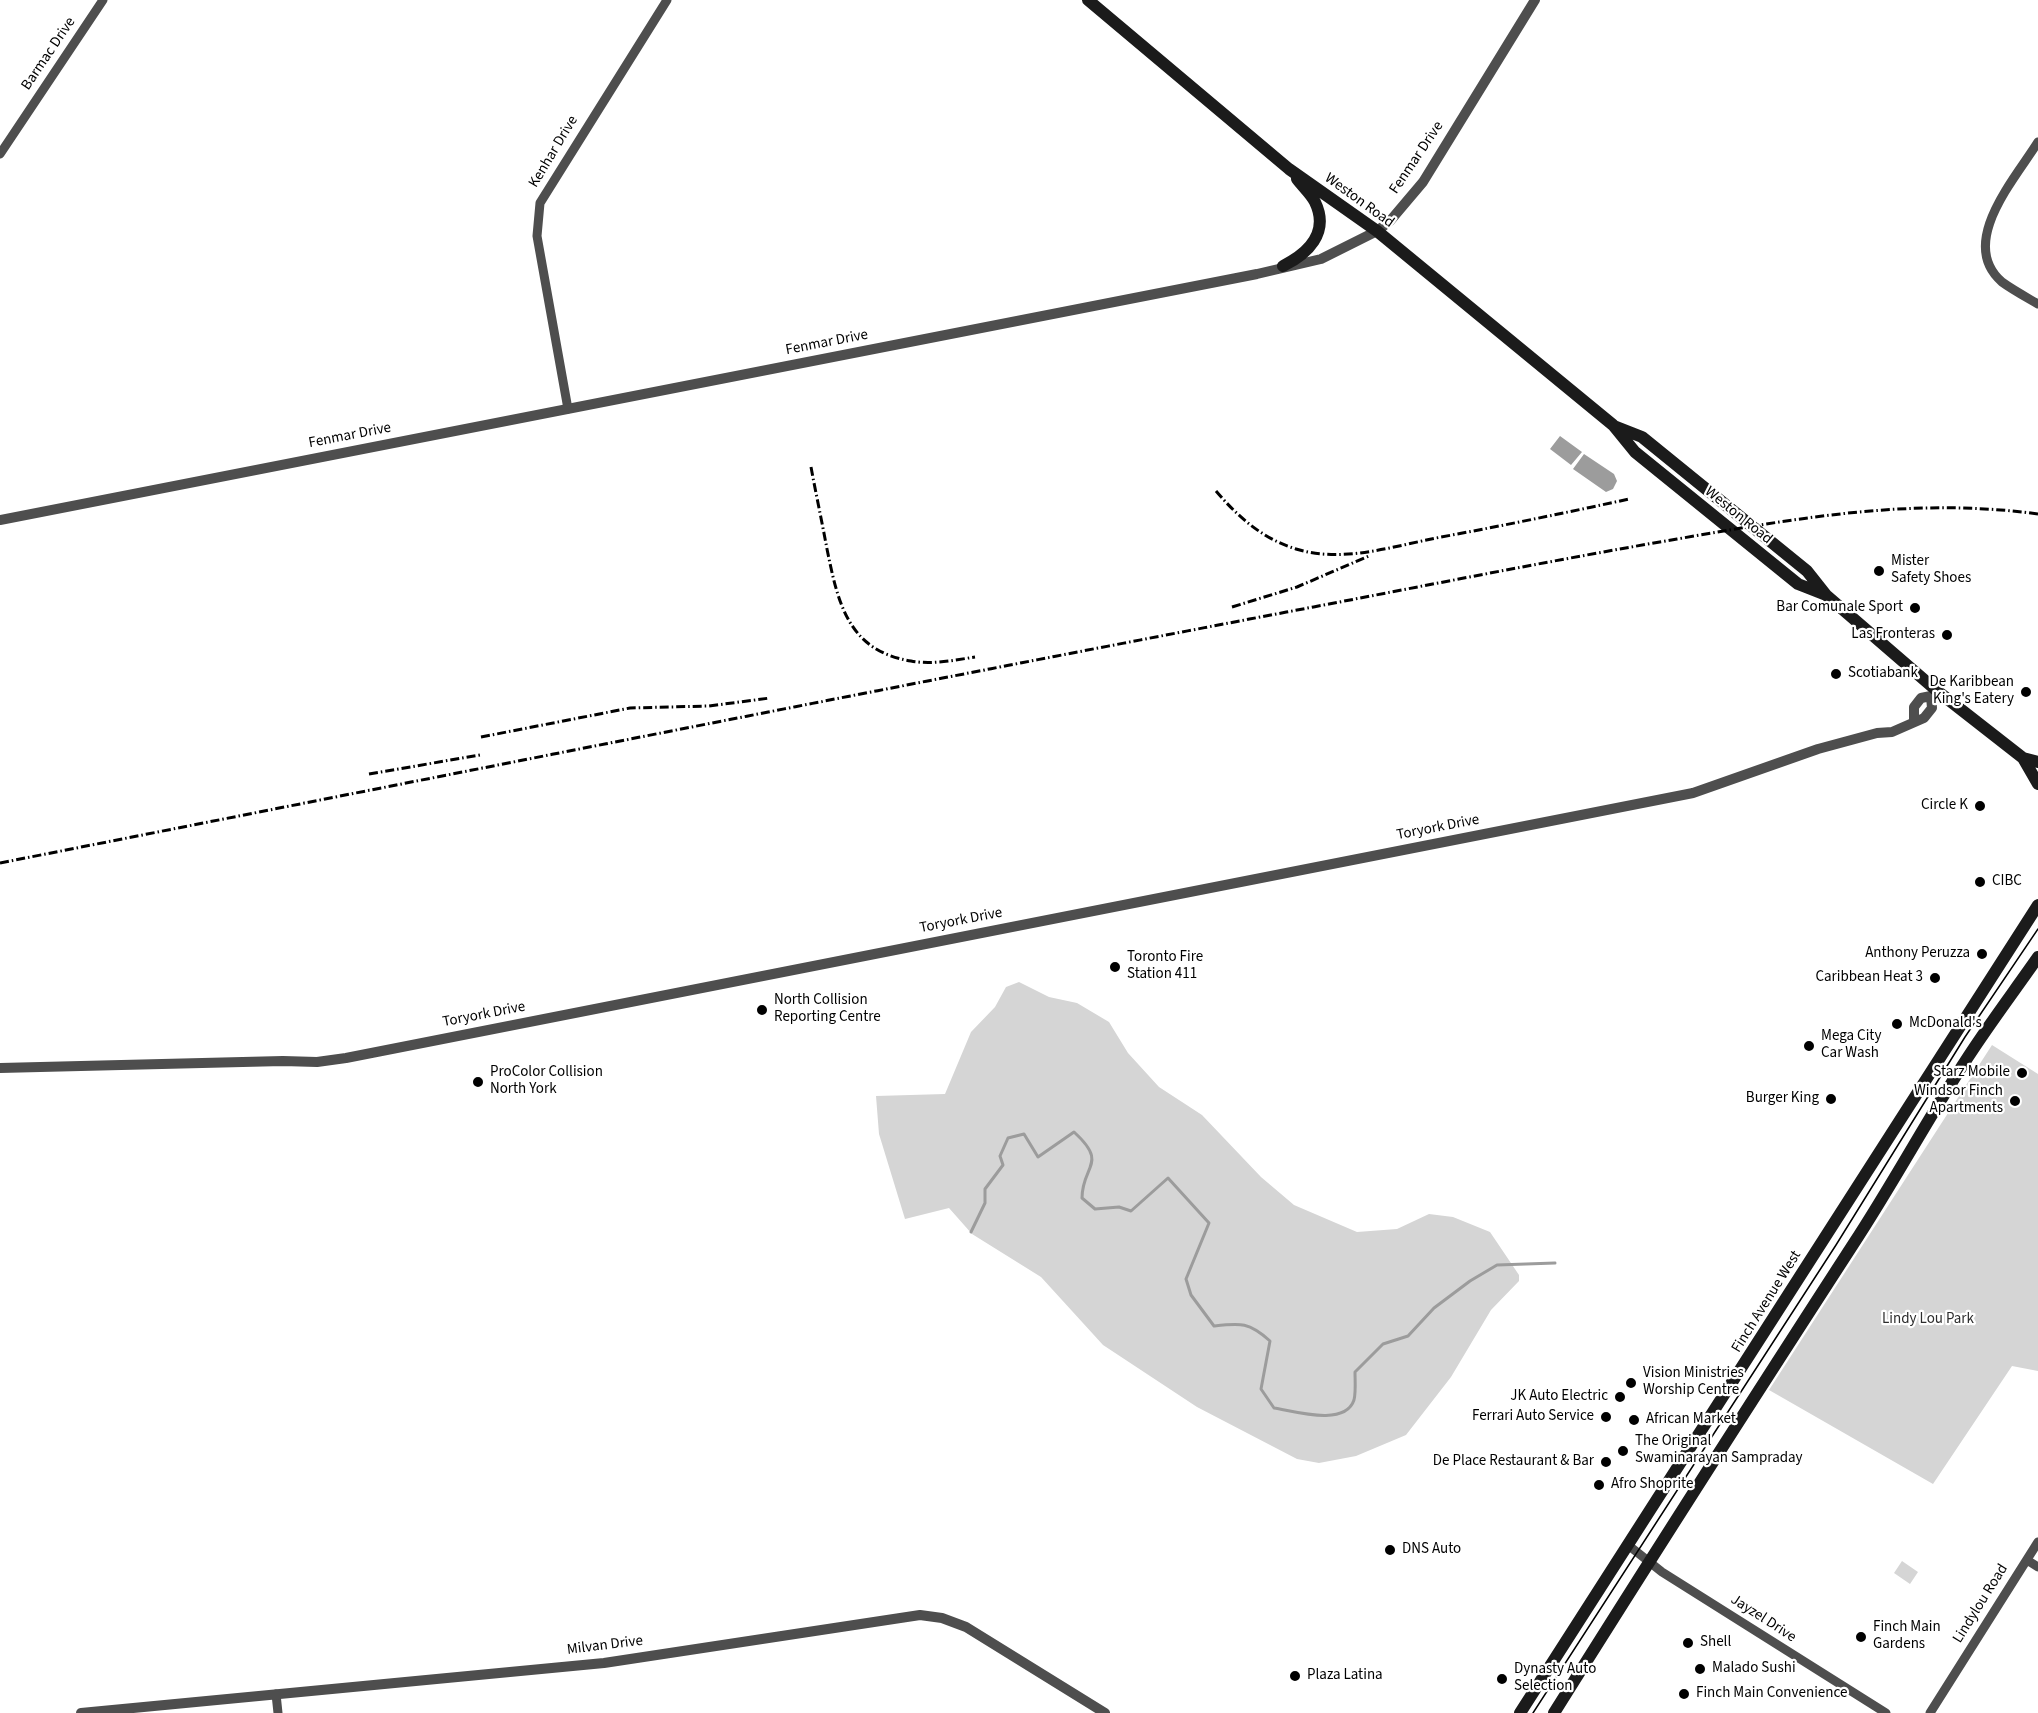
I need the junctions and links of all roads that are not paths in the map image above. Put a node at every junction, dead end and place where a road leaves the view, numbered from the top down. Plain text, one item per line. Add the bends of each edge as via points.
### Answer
1 (103, 0) edge
2 (667, 0) edge
3 (1088, 0) edge
4 (1535, 0) edge
5 (2038, 142) edge
6 (0, 154) edge
7 (1289, 169) junction
8 (1377, 231) junction
9 (1283, 266) junction
10 (2038, 304) edge
11 (568, 409) junction
12 (0, 520) edge
13 (1934, 693) junction
14 (2023, 758) junction
15 (2038, 762) edge
16 (2038, 784) edge
17 (2038, 905) edge
18 (2038, 957) edge
19 (0, 1068) edge
20 (2038, 1542) edge
21 (1628, 1545) junction
22 (2027, 1560) junction
23 (1648, 1563) junction
24 (2038, 1567) edge
25 (276, 1694) junction
26 (81, 1713) edge
27 (278, 1713) edge
28 (1105, 1713) edge
29 (1520, 1713) edge
30 (1554, 1713) edge
31 (1886, 1713) edge
32 (1930, 1713) edge

1 - 6 street, Barmac Drive
2 - 11 street, Kenhar Drive via 540,203 537,236
3 - 7 main road, Weston Road
4 - 8 street, Fenmar Drive via 1423,182
5 - 10 street via 1989,221 1984,241 1988,262 2001,281
7 - 8 main road, Weston Road
7 - 9 main road via 1315,201 1318,220 1311,249
8 - 9 street, Fenmar Drive via 1321,259
8 - 13 main road, Weston Road via 1613,425 1642,438 1807,571 1826,595
9 - 11 street, Fenmar Drive
11 - 12 street, Fenmar Drive
13 - 14 main road, Weston Road
13 - 19 street, Toryork Drive via 1921,698 1914,707 1914,721 1892,732 1818,748 1693,793 346,1058 317,1062
14 - 15 main road, Weston Road
14 - 16 main road, Weston Road
17 - 21 main road, Finch Avenue West
18 - 23 main road via 1967,1059
20 - 22 street, Lindylou Road
21 - 23 street, Jayzel Drive
21 - 29 main road, Finch Avenue West
22 - 24 street
22 - 32 street, Lindylou Road
23 - 30 main road
23 - 31 street, Jayzel Drive
25 - 26 street, Milvan Drive
25 - 27 street
25 - 28 street, Milvan Drive via 604,1663 920,1615 966,1627

